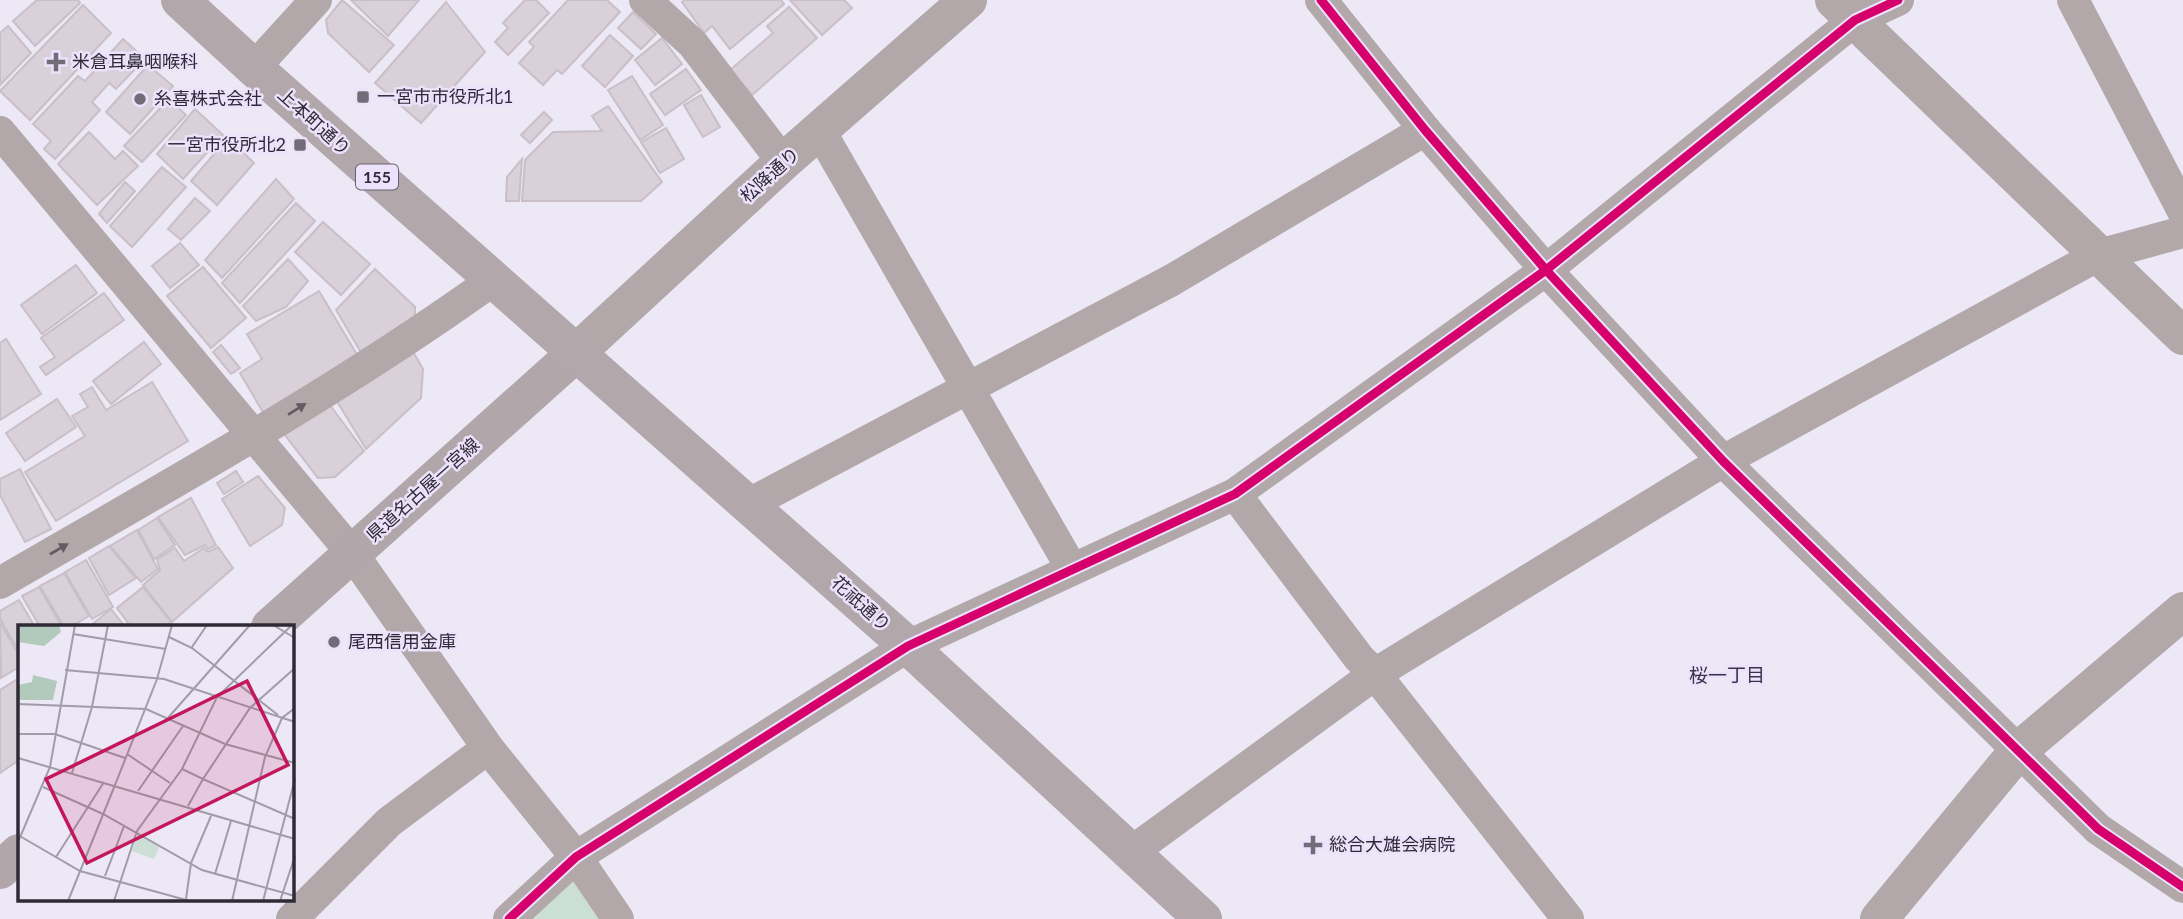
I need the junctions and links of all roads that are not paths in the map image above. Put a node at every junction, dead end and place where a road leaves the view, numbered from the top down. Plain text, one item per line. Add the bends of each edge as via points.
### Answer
1 (180, 0) edge
2 (316, 0) edge
3 (645, 0) edge
4 (968, 0) edge
5 (1321, 0) edge
6 (1898, 0) edge
7 (2073, 0) edge
8 (1844, 10) edge
9 (254, 68) junction
10 (1425, 130) junction
11 (820, 131) junction
12 (0, 132) edge
13 (783, 162) junction
14 (2183, 211) edge
15 (2183, 232) edge
16 (2099, 255) junction
17 (1546, 270) junction
18 (493, 280) junction
19 (2183, 336) edge
20 (576, 353) junction
21 (968, 388) junction
22 (254, 436) junction
23 (1723, 461) junction
24 (1235, 494) junction
25 (749, 504) junction
26 (352, 553) junction
27 (1072, 569) junction
28 (0, 583) edge
29 (2183, 611) edge
30 (272, 625) edge
31 (908, 646) junction
32 (1375, 674) junction
33 (488, 748) junction
34 (2018, 751) junction
35 (1130, 853) junction
36 (18, 854) edge
37 (576, 857) junction
38 (0, 870) edge
39 (2183, 887) edge
40 (292, 919) edge
41 (509, 919) edge
42 (618, 919) edge
43 (1203, 919) edge
44 (1568, 919) edge
45 (1879, 919) edge

1 - 9 highway, 上本町通り / 155
2 - 9 street
3 - 13 street via 693,44
4 - 11 street, 松降通り
5 - 10 street
6 - 8 street
7 - 14 street
8 - 16 street
8 - 17 street
9 - 18 highway, 上本町通り / 155
10 - 17 street
10 - 21 street via 1172,280
11 - 13 street, 松降通り
11 - 21 street
12 - 22 street
13 - 20 street, 松降通り
15 - 16 street
16 - 19 street
16 - 23 street
17 - 23 street
17 - 24 street
18 - 20 highway, 上本町通り / 155
22 -> 18 street
20 - 25 highway, 花祇通り / 155
20 - 26 main road, 県道名古屋一宮線
21 - 25 street
21 - 27 street
22 - 26 street
28 -> 22 street
23 - 32 street
23 - 34 street
24 - 27 street
24 - 32 street
25 - 31 highway, 花祇通り / 155
26 - 30 main road, 県道名古屋一宮線
26 - 33 street
27 - 31 street
29 - 34 street
31 - 35 highway, 花祇通り / 155
31 - 37 street
32 - 35 street
32 - 44 street
33 - 37 street
33 - 40 street via 389,822
34 - 39 street via 2098,829
34 - 45 street
35 - 43 highway, 花祇通り / 155
36 - 38 main road
37 - 41 street
37 - 42 street

